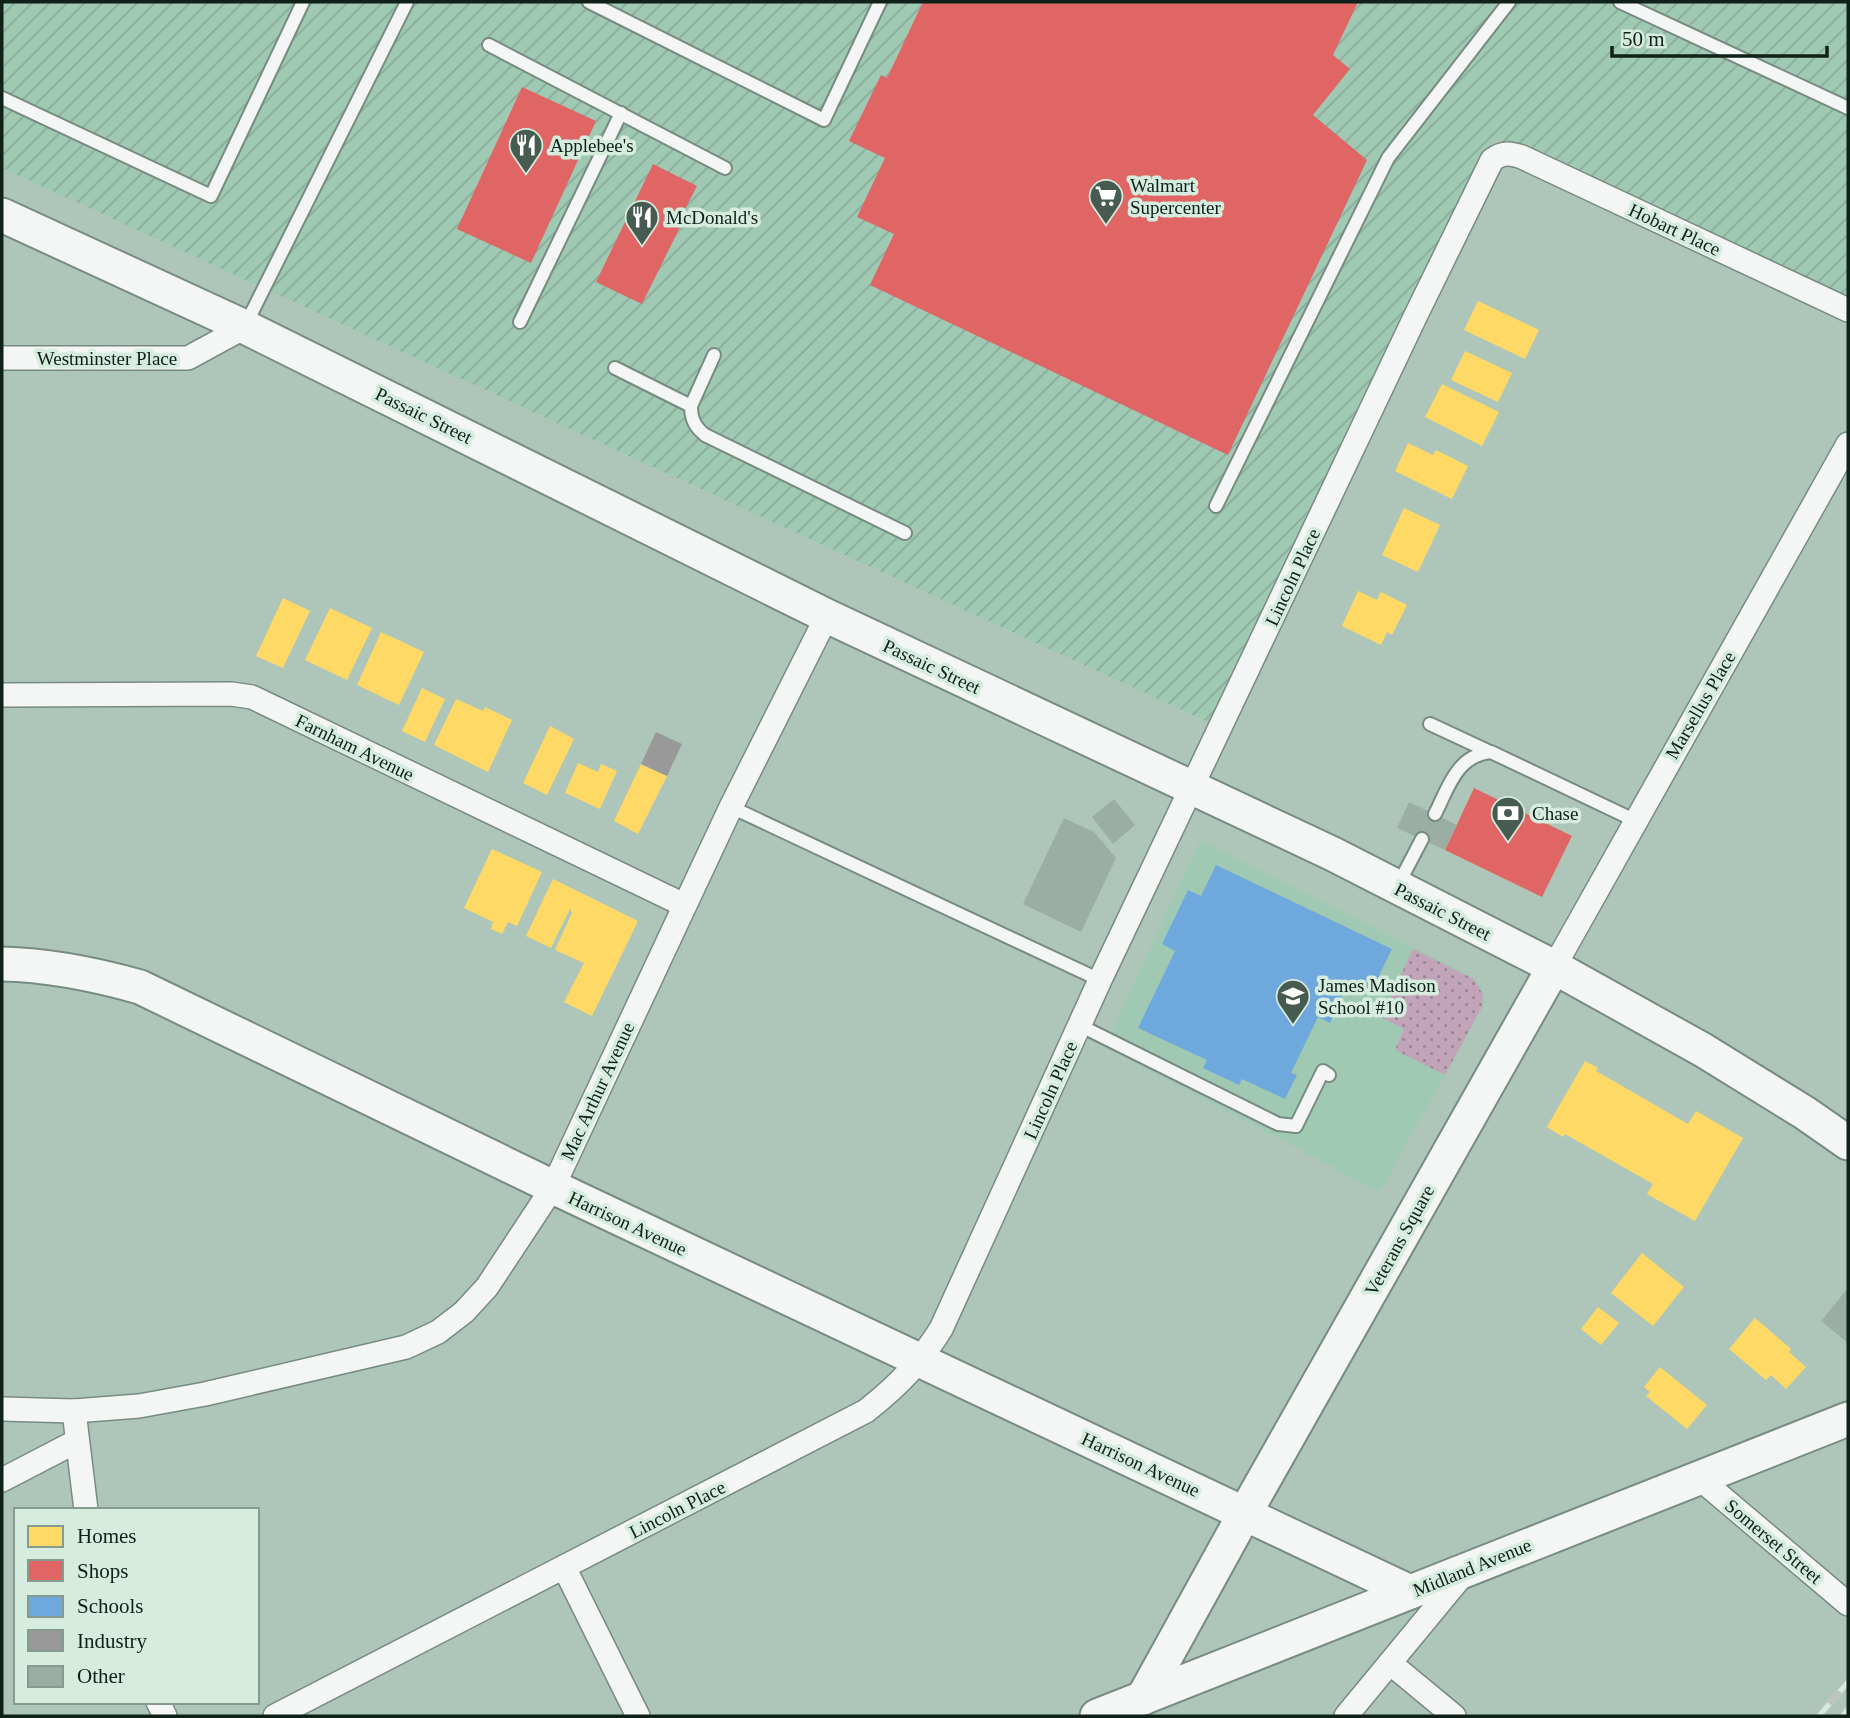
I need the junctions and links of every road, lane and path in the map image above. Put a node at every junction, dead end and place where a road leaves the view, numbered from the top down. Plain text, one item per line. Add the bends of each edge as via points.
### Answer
1 (303, 2) edge
2 (407, 2) edge
3 (589, 2) edge
4 (880, 2) edge
5 (1509, 2) edge
6 (1620, 2) edge
7 (489, 45) dead end
8 (2, 98) edge
9 (1848, 108) edge
10 (621, 113) junction
11 (1501, 154) joint
12 (725, 167) dead end
13 (2, 215) edge
14 (1848, 310) edge
15 (520, 321) dead end
16 (245, 327) junction
17 (714, 355) dead end
18 (2, 358) edge
19 (615, 368) dead end
20 (691, 407) junction
21 (1848, 444) edge
22 (1216, 506) dead end
23 (905, 533) dead end
24 (827, 616) junction
25 (2, 695) edge
26 (1430, 724) dead end
27 (1491, 752) junction
28 (1192, 789) junction
29 (731, 807) junction
30 (1435, 814) dead end
31 (1634, 820) junction
32 (1422, 839) dead end
33 (1396, 887) junction
34 (684, 905) junction
35 (2, 964) edge
36 (1554, 967) junction
37 (1100, 980) junction
38 (1079, 1025) junction
39 (1329, 1074) dead end
40 (1848, 1143) edge
41 (552, 1188) junction
42 (921, 1360) junction
43 (2, 1409) edge
44 (74, 1411) junction
45 (1848, 1419) edge
46 (77, 1441) junction
47 (1699, 1478) junction
48 (2, 1480) edge
49 (86, 1508) edge
50 (1245, 1513) junction
51 (564, 1567) junction
52 (1467, 1569) junction
53 (1410, 1592) junction
54 (1848, 1604) edge
55 (1390, 1663) junction
56 (1143, 1698) junction
57 (275, 1716) edge
58 (638, 1716) edge
59 (1097, 1716) edge
60 (1346, 1716) edge
61 (1454, 1716) edge

1 - 8 lane via 211,196
2 - 16 lane
3 - 4 lane via 824,120
5 - 22 lane via 1388,158
6 - 9 lane
7 - 10 lane
10 - 12 lane
10 - 15 lane
11 - 14 street, Hobart Place via 1522,157
11 - 28 street, Lincoln Place via 1485,170
13 - 16 street, Passaic Street
16 - 18 street, Westminster Place via 188,358
16 - 24 street, Passaic Street
17 - 20 lane
19 - 20 lane
20 - 23 lane via 697,429 705,435
21 - 31 street, Marsellus Place
24 - 28 street, Passaic Street
24 - 29 street, Mac Arthur Avenue
25 - 34 street, Farnham Avenue via 252,697
26 - 27 lane
27 - 30 lane via 1469,758 1458,769
27 - 31 lane
28 - 33 street, Passaic Street
28 - 37 street, Lincoln Place
29 - 34 street, Mac Arthur Avenue
29 - 37 lane
31 - 36 street, Marsellus Place
32 - 33 lane
33 - 36 street, Passaic Street
34 - 41 street, Mac Arthur Avenue
35 - 41 street, Harrison Avenue via 92,974 140,987
36 - 40 street, Passaic Street via 1703,1050
36 - 50 street, Veterans Square
37 - 38 street, Lincoln Place
38 - 39 lane via 1278,1124 1296,1126 1323,1072
38 - 42 street, Lincoln Place via 942,1329
41 - 42 street, Harrison Avenue
41 - 44 street, Mac Arthur Avenue via 487,1287 438,1332 406,1347 205,1394
42 - 50 street, Harrison Avenue
42 - 51 street, Lincoln Place via 866,1411
43 - 44 street, Mac Arthur Avenue
44 - 46 street
45 - 47 street, Midland Avenue
46 - 48 street
46 - 49 street
47 - 52 street, Midland Avenue
47 - 54 street, Somerset Street
50 - 53 street
50 - 56 street, Veterans Square
51 - 57 street, Lincoln Place
51 - 58 street
52 - 53 street, Midland Avenue
52 - 55 street
53 - 56 street, Midland Avenue
55 - 60 street
55 - 61 street
56 - 59 street, Midland Avenue

